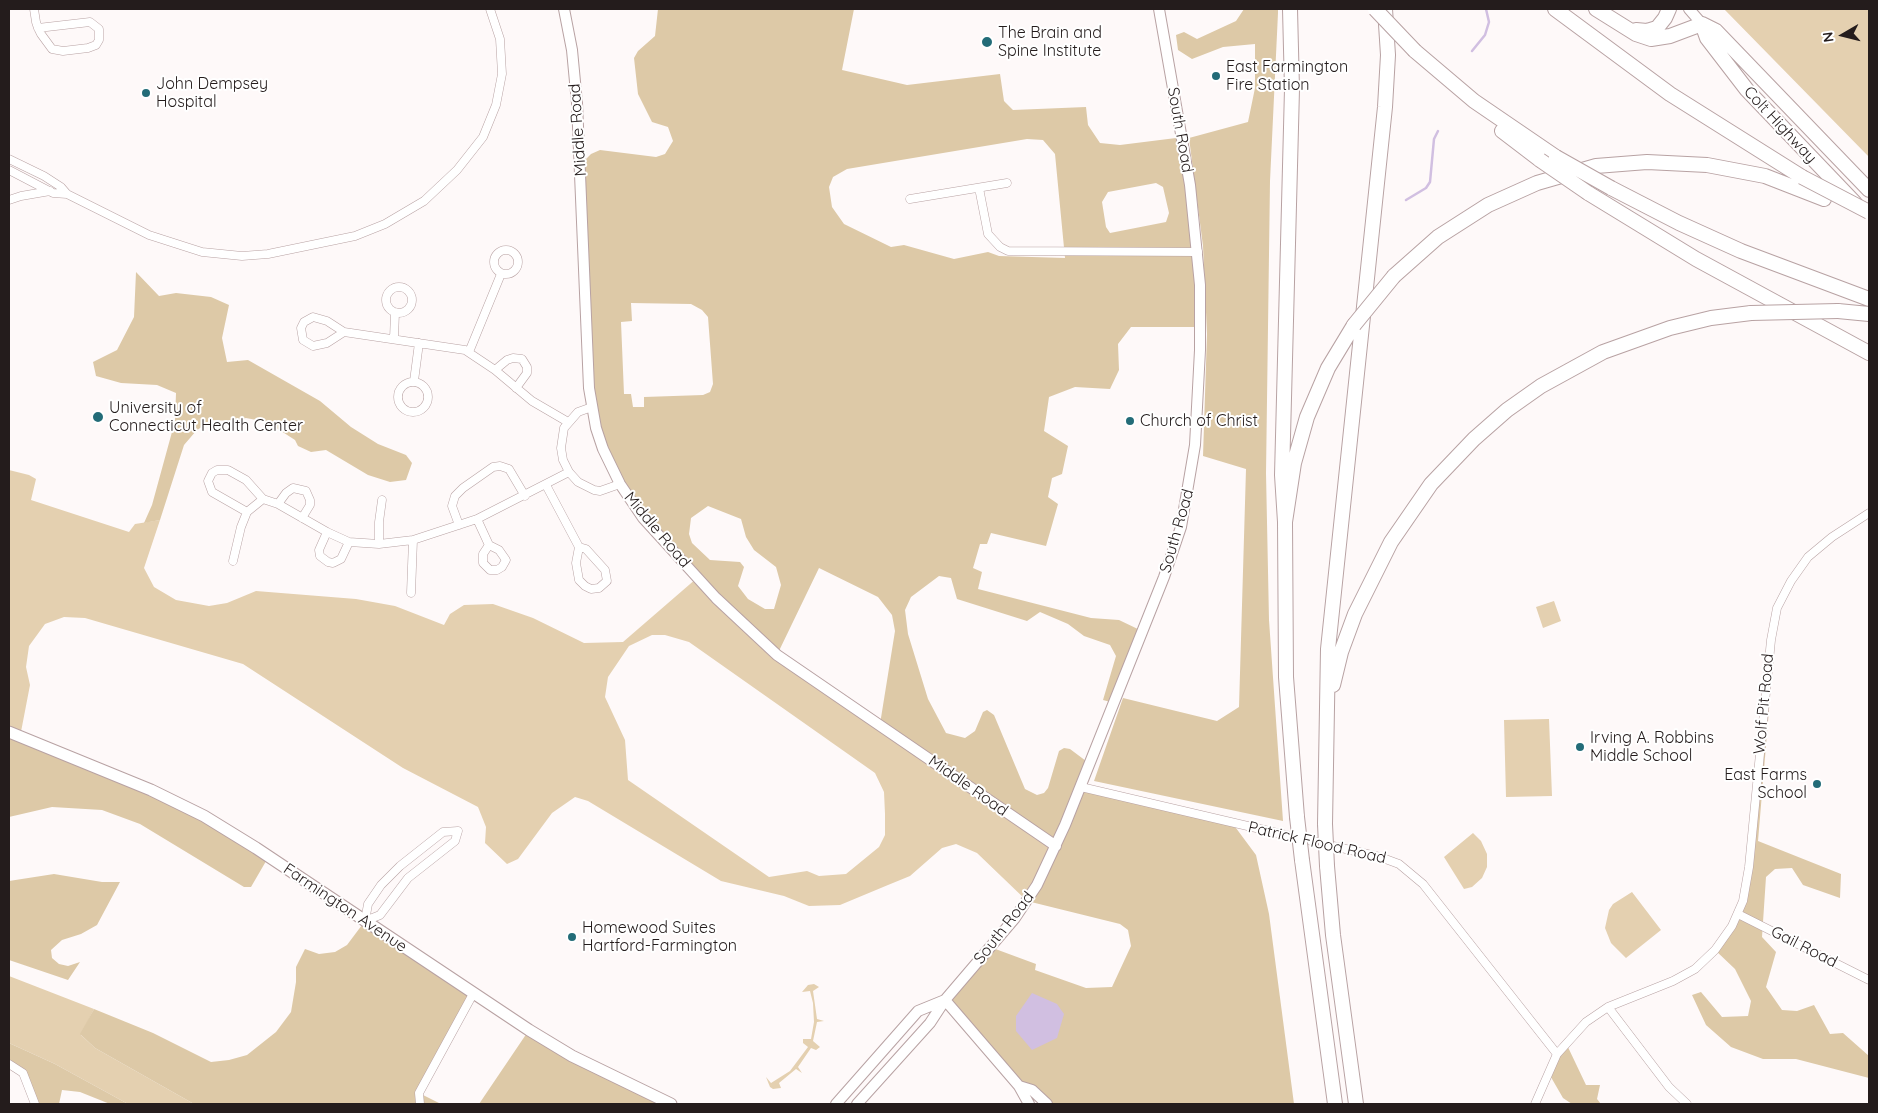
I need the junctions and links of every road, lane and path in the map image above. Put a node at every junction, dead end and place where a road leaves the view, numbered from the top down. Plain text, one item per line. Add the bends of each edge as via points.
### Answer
1 (34, 9) edge
2 (490, 9) edge
3 (564, 9) edge
4 (1159, 9) edge
5 (1290, 9) edge
6 (1375, 9) edge
7 (1385, 9) edge
8 (1555, 9) edge
9 (1596, 9) edge
10 (1669, 9) edge
11 (1689, 9) edge
12 (1702, 24) junction
13 (1624, 27) junction
14 (38, 28) junction
15 (1455, 86) junction
16 (9, 159) edge
17 (9, 170) edge
18 (1007, 183) dead end
19 (979, 188) junction
20 (1869, 190) edge
21 (50, 191) junction
22 (66, 194) junction
23 (910, 199) dead end
24 (9, 200) edge
25 (1869, 212) edge
26 (1869, 218) edge
27 (1198, 252) junction
28 (501, 274) dead end
29 (1869, 299) edge
30 (396, 312) dead end
31 (1869, 314) edge
32 (344, 332) junction
33 (394, 339) junction
34 (419, 343) junction
35 (469, 352) junction
36 (1869, 353) edge
37 (494, 370) junction
38 (414, 381) junction
39 (516, 388) junction
40 (592, 406) junction
41 (568, 422) junction
42 (569, 472) junction
43 (620, 484) junction
44 (546, 486) junction
45 (526, 496) junction
46 (263, 499) junction
47 (382, 500) dead end
48 (278, 504) junction
49 (247, 512) junction
50 (1869, 513) edge
51 (302, 518) junction
52 (478, 519) junction
53 (1285, 522) junction
54 (459, 525) junction
55 (327, 532) junction
56 (413, 540) junction
57 (349, 542) junction
58 (379, 544) junction
59 (489, 545) dead end
60 (579, 546) junction
61 (233, 561) dead end
62 (411, 592) dead end
63 (1326, 727) junction
64 (9, 732) edge
65 (1081, 787) junction
66 (1056, 846) junction
67 (1738, 914) junction
68 (365, 921) junction
69 (1869, 980) edge
70 (473, 994) junction
71 (945, 1000) junction
72 (1608, 1006) junction
73 (1557, 1054) junction
74 (9, 1064) edge
75 (1019, 1086) junction
76 (35, 1104) edge
77 (420, 1104) edge
78 (671, 1104) edge
79 (836, 1104) edge
80 (857, 1104) edge
81 (1029, 1104) edge
82 (1047, 1104) edge
83 (1335, 1104) edge
84 (1356, 1104) edge
85 (1535, 1104) edge
86 (1687, 1104) edge

1 - 14 street
2 - 22 street via 500,39 502,74 496,105 486,131 466,161 436,191 377,228 333,242 268,254 215,254 158,239
3 - 40 main road, Middle Road via 577,103
4 - 27 main road, South Road via 1185,150
5 - 53 highway via 1292,88 1282,476
6 - 15 highway, bridge via 1414,51
7 - 63 highway via 1388,56 1385,107 1330,621
8 - 25 highway, bridge via 1685,104 1802,177
9 - 13 highway
10 - 13 highway via 1654,29 1641,31
11 - 12 main road, Colt Highway
12 - 13 highway via 1654,39 1639,36
12 - 20 highway, Colt Highway via 1716,31
12 - 26 highway, Colt Highway via 1707,38 1747,90
14 - 14 street via 47,44 57,51 88,48 100,40 99,29 90,22
15 - 29 highway, bridge via 1556,157 1679,223 1741,251
15 - 36 highway, bridge via 1503,132 1588,193 1696,259
16 - 22 street via 62,187
17 - 21 street
18 - 19 street
19 - 23 street
19 - 27 street via 988,234 1008,251
21 - 22 street
21 - 24 street
26 - 53 highway, bridge via 1765,176 1717,166 1653,162 1596,166 1538,183 1488,205 1438,237 1394,276 1354,325 1328,368 1309,411 1294,464
27 - 65 main road, South Road via 1199,382 1195,445 1186,504 1164,577
28 - 35 street
30 - 33 street
31 - 63 highway, bridge via 1751,312 1670,328 1603,352 1529,394 1466,446 1414,505 1373,576 1341,652
32 - 32 street via 313,317 301,328 304,340 313,346 327,343
32 - 33 street
33 - 34 street
34 - 35 street
34 - 38 street
35 - 37 street
37 - 39 street
37 - 39 street via 507,360 522,359 527,374
38 - 38 street via 402,387 398,397 402,406 412,412 423,408 428,397 425,387
39 - 41 street
40 - 41 street via 578,412
40 - 43 main road, Middle Road via 603,449
41 - 42 street via 561,436 561,448
42 - 43 street via 578,482 594,490
42 - 44 street
43 - 66 main road, Middle Road via 643,518 709,591 777,655
44 - 45 street
44 - 60 street
45 - 52 street
45 - 54 street via 509,469 492,467 455,496 452,506
46 - 48 street
46 - 49 street
46 - 49 street via 246,480 228,470 212,473 208,481 212,492
47 - 58 street
48 - 51 street
48 - 51 street via 293,488 306,491 310,505
49 - 61 street
50 - 67 street, Wolf Pit Road via 1808,557 1777,608 1770,640 1749,867
51 - 55 street
52 - 54 street
52 - 59 street
53 - 83 highway, bridge via 1286,677 1297,817
54 - 56 street
55 - 57 street
55 - 57 street via 318,550 328,562 341,559
56 - 58 street
56 - 62 street
57 - 58 street
60 - 60 street via 576,563 579,580 592,589 599,588 606,581 605,570
63 - 84 highway, bridge via 1327,866 1332,928
64 - 68 main road, Farmington Avenue via 137,784 204,816
65 - 66 main road, South Road
65 - 73 street, Patrick Flood Road via 1399,864 1423,884
66 - 71 main road, South Road via 1027,901
67 - 69 street, Gail Road
67 - 72 street, Wolf Pit Road via 1725,939 1695,968 1673,981
68 - 68 street via 380,915 408,878 455,841 458,831 443,832 400,866 368,904
68 - 70 main road, Farmington Avenue
70 - 77 street via 419,1092
70 - 78 main road, Farmington Avenue via 572,1056
71 - 75 main road
71 - 79 main road, South Road via 918,1011
71 - 80 main road, South Road via 930,1023
72 - 73 street, Wolf Pit Road via 1586,1022
72 - 86 street via 1669,1087
73 - 85 street, Wolf Pit Road
74 - 76 street via 23,1073
75 - 81 main road
75 - 82 main road via 1032,1090

